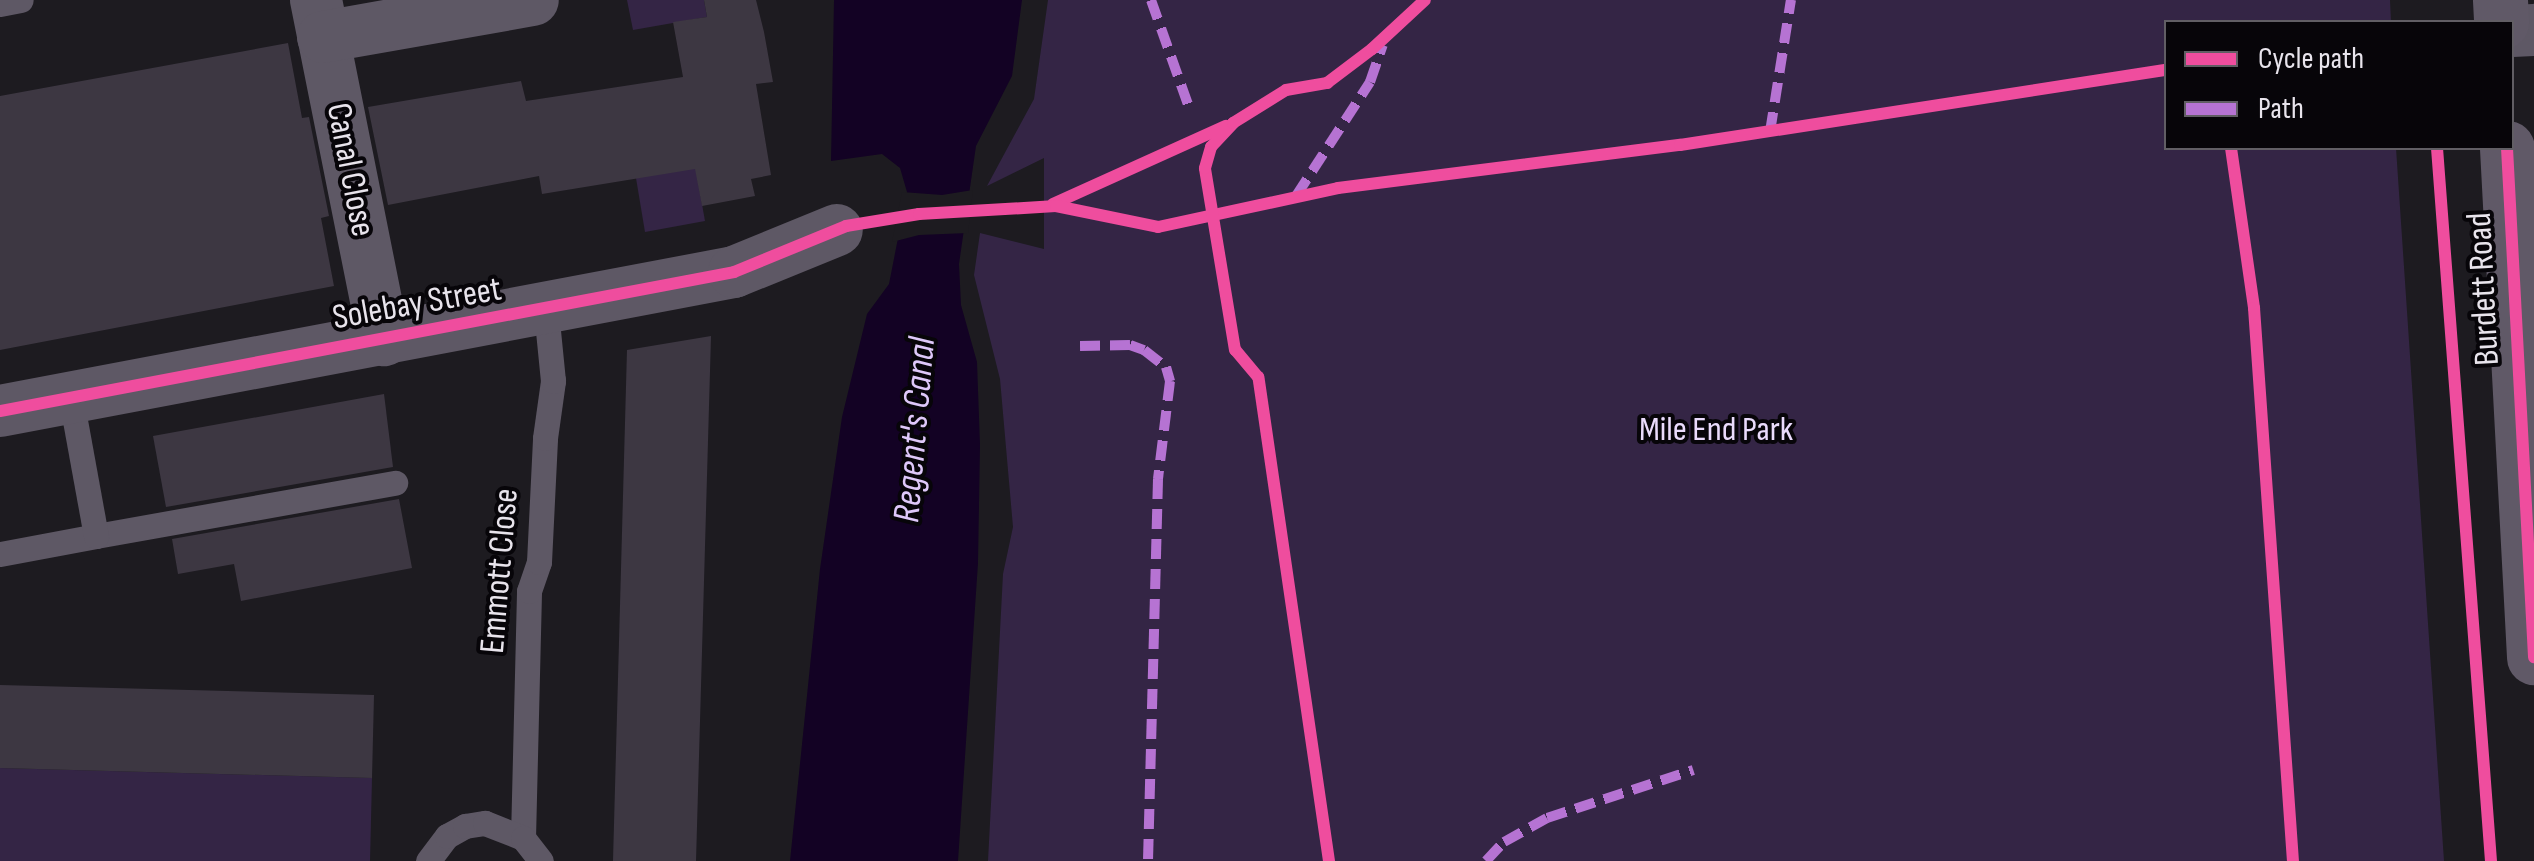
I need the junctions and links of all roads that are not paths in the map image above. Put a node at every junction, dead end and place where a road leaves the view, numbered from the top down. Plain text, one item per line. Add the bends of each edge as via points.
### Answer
1 (21, 0) edge
2 (533, 0) edge
3 (0, 4) edge
4 (319, 19) edge
5 (2507, 150) edge
6 (837, 230) dead end
7 (546, 311) junction
8 (384, 340) junction
9 (71, 398) junction
10 (0, 411) edge
11 (395, 482) dead end
12 (96, 536) junction
13 (0, 554) edge
14 (2534, 657) edge
15 (523, 838) junction
16 (428, 861) edge
17 (541, 861) edge

1 - 3 lane
2 - 4 street
4 - 8 street, Canal Close
5 - 14 main road, Burdett Road
6 - 7 street, Solebay Street via 754,267
7 - 8 street, Solebay Street
7 - 15 lane, Emmott Close via 553,381 539,562 529,591
8 - 9 street, Solebay Street
9 - 10 street, Solebay Street
9 - 12 lane
11 - 12 lane
12 - 13 lane
15 - 16 lane via 485,823 465,826 447,836
15 - 17 lane

